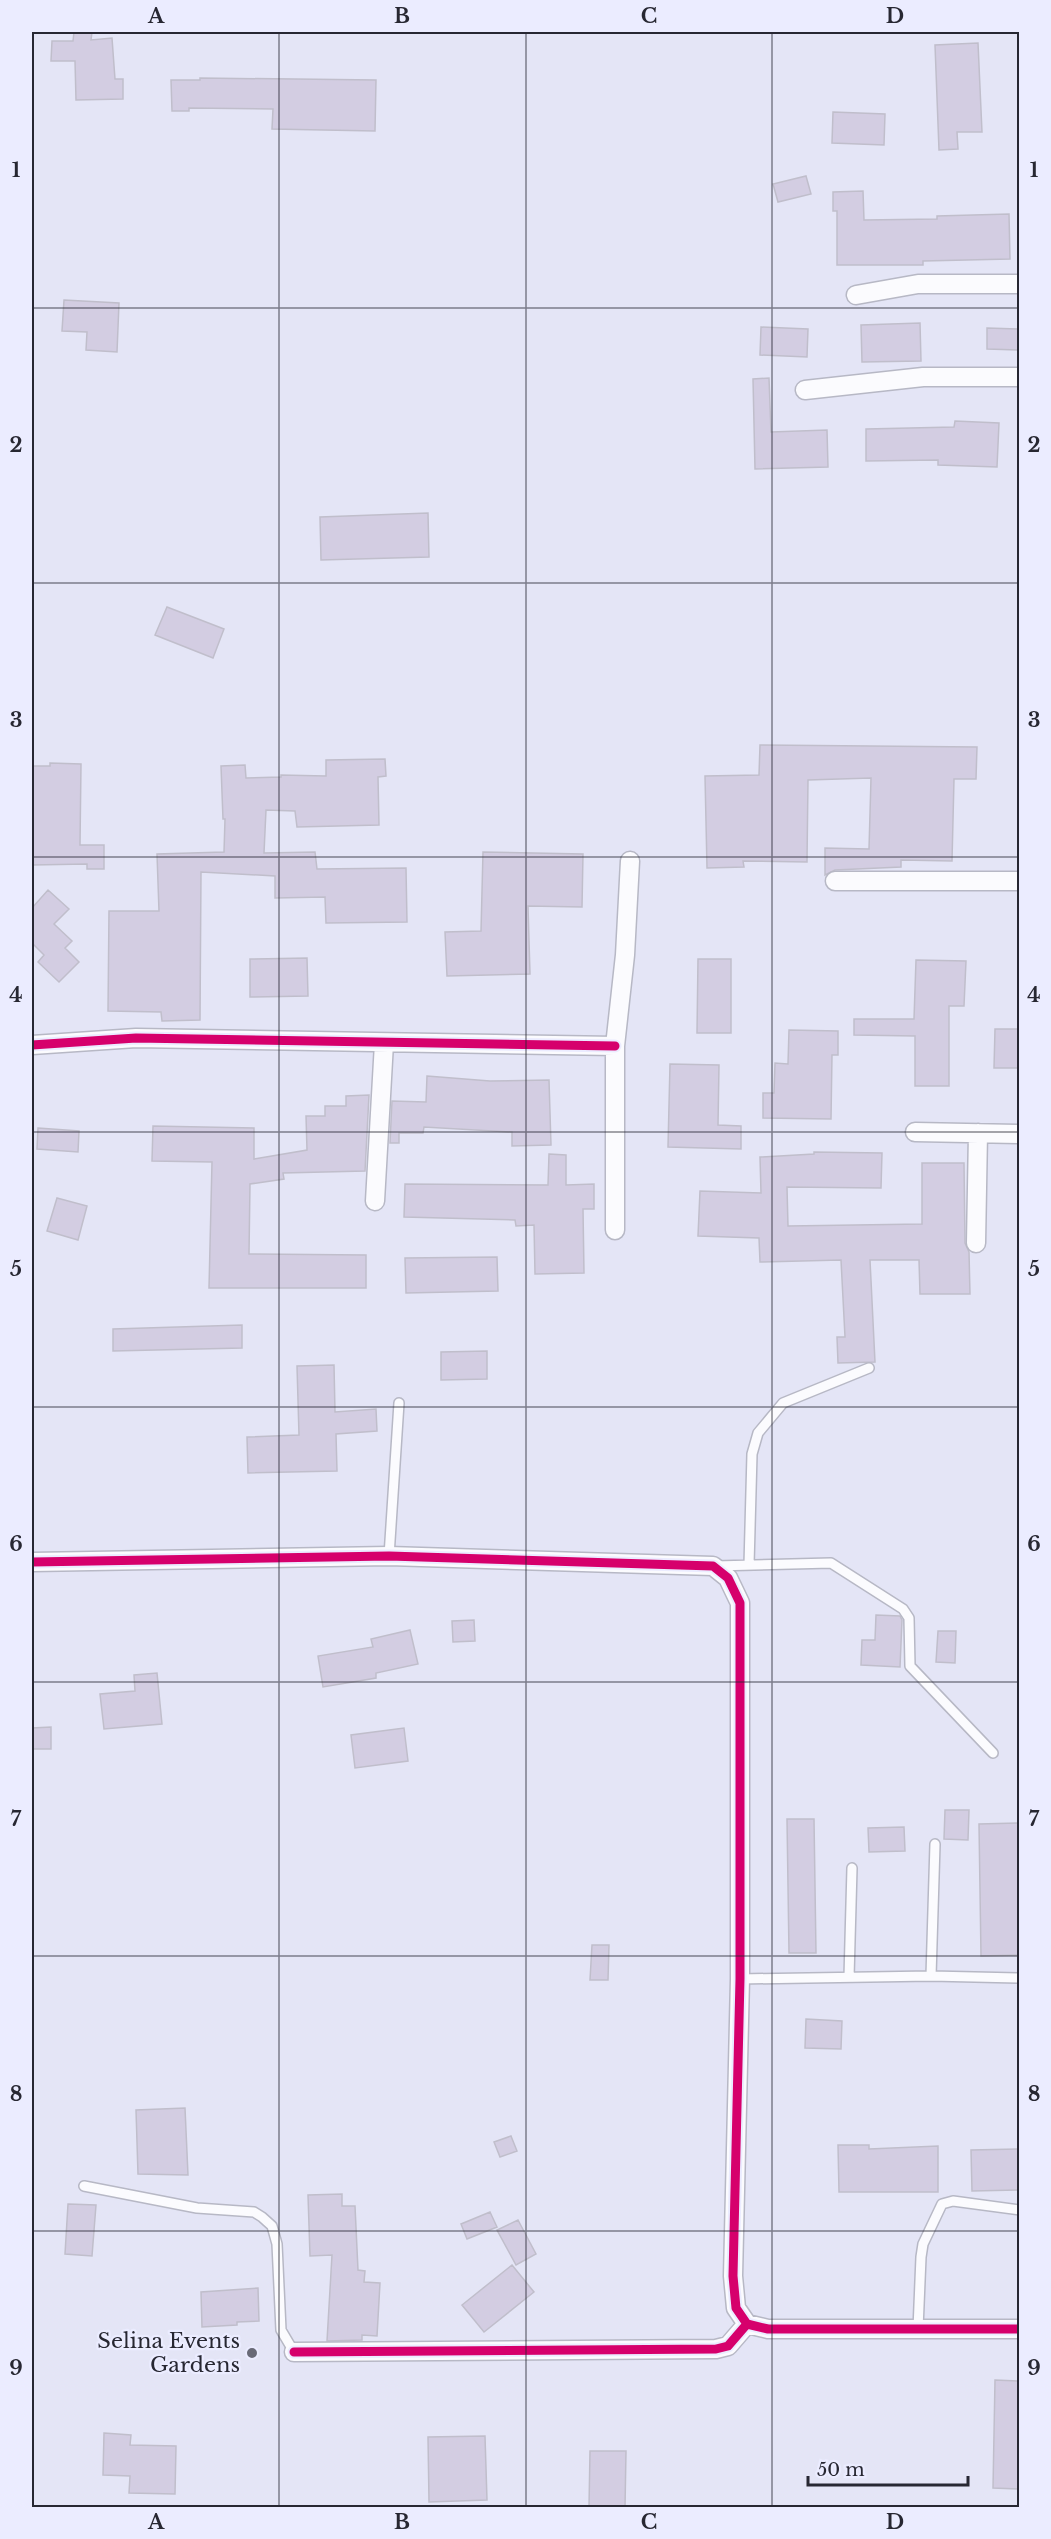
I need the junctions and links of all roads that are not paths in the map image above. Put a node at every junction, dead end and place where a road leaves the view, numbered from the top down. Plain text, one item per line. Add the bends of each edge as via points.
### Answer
1 (1020, 284) edge
2 (856, 295) dead end
3 (1020, 377) edge
4 (805, 390) dead end
5 (630, 861) dead end
6 (835, 881) dead end
7 (1020, 881) edge
8 (384, 1043) junction
9 (32, 1045) edge
10 (615, 1046) junction
11 (915, 1132) dead end
12 (978, 1133) junction
13 (1020, 1134) edge
14 (375, 1201) dead end
15 (615, 1230) dead end
16 (976, 1243) dead end
17 (868, 1368) dead end
18 (399, 1403) dead end
19 (389, 1556) junction
20 (32, 1562) edge
21 (749, 1565) junction
22 (713, 1566) junction
23 (993, 1753) dead end
24 (935, 1844) dead end
25 (852, 1868) dead end
26 (931, 1976) junction
27 (849, 1977) junction
28 (1020, 1978) edge
29 (740, 1979) junction
30 (84, 2186) dead end
31 (1020, 2210) edge
32 (747, 2324) junction
33 (918, 2329) junction
34 (1020, 2329) edge
35 (294, 2352) joint

1 - 2 street via 918,284
3 - 4 street via 923,377
5 - 10 street
6 - 7 street
8 - 9 street via 136,1038
8 - 10 street
8 - 14 street
10 - 15 street
11 - 12 street
12 - 13 street
12 - 16 street
17 - 21 lane via 783,1402 758,1433 752,1454
18 - 19 lane
19 - 20 street
19 - 22 street
21 - 22 lane
21 - 23 lane via 831,1563 903,1609 909,1618 910,1666
22 - 29 street via 728,1578 740,1603
24 - 26 lane
25 - 27 lane
26 - 27 lane
26 - 28 lane
27 - 29 lane
29 - 32 street via 733,2276 736,2308
30 - 35 lane via 197,2208 254,2212 262,2217 272,2226 277,2244 281,2330
31 - 33 lane via 953,2201 942,2204 923,2244
32 - 33 street via 768,2329
32 - 35 street via 728,2346 716,2349
33 - 34 street

